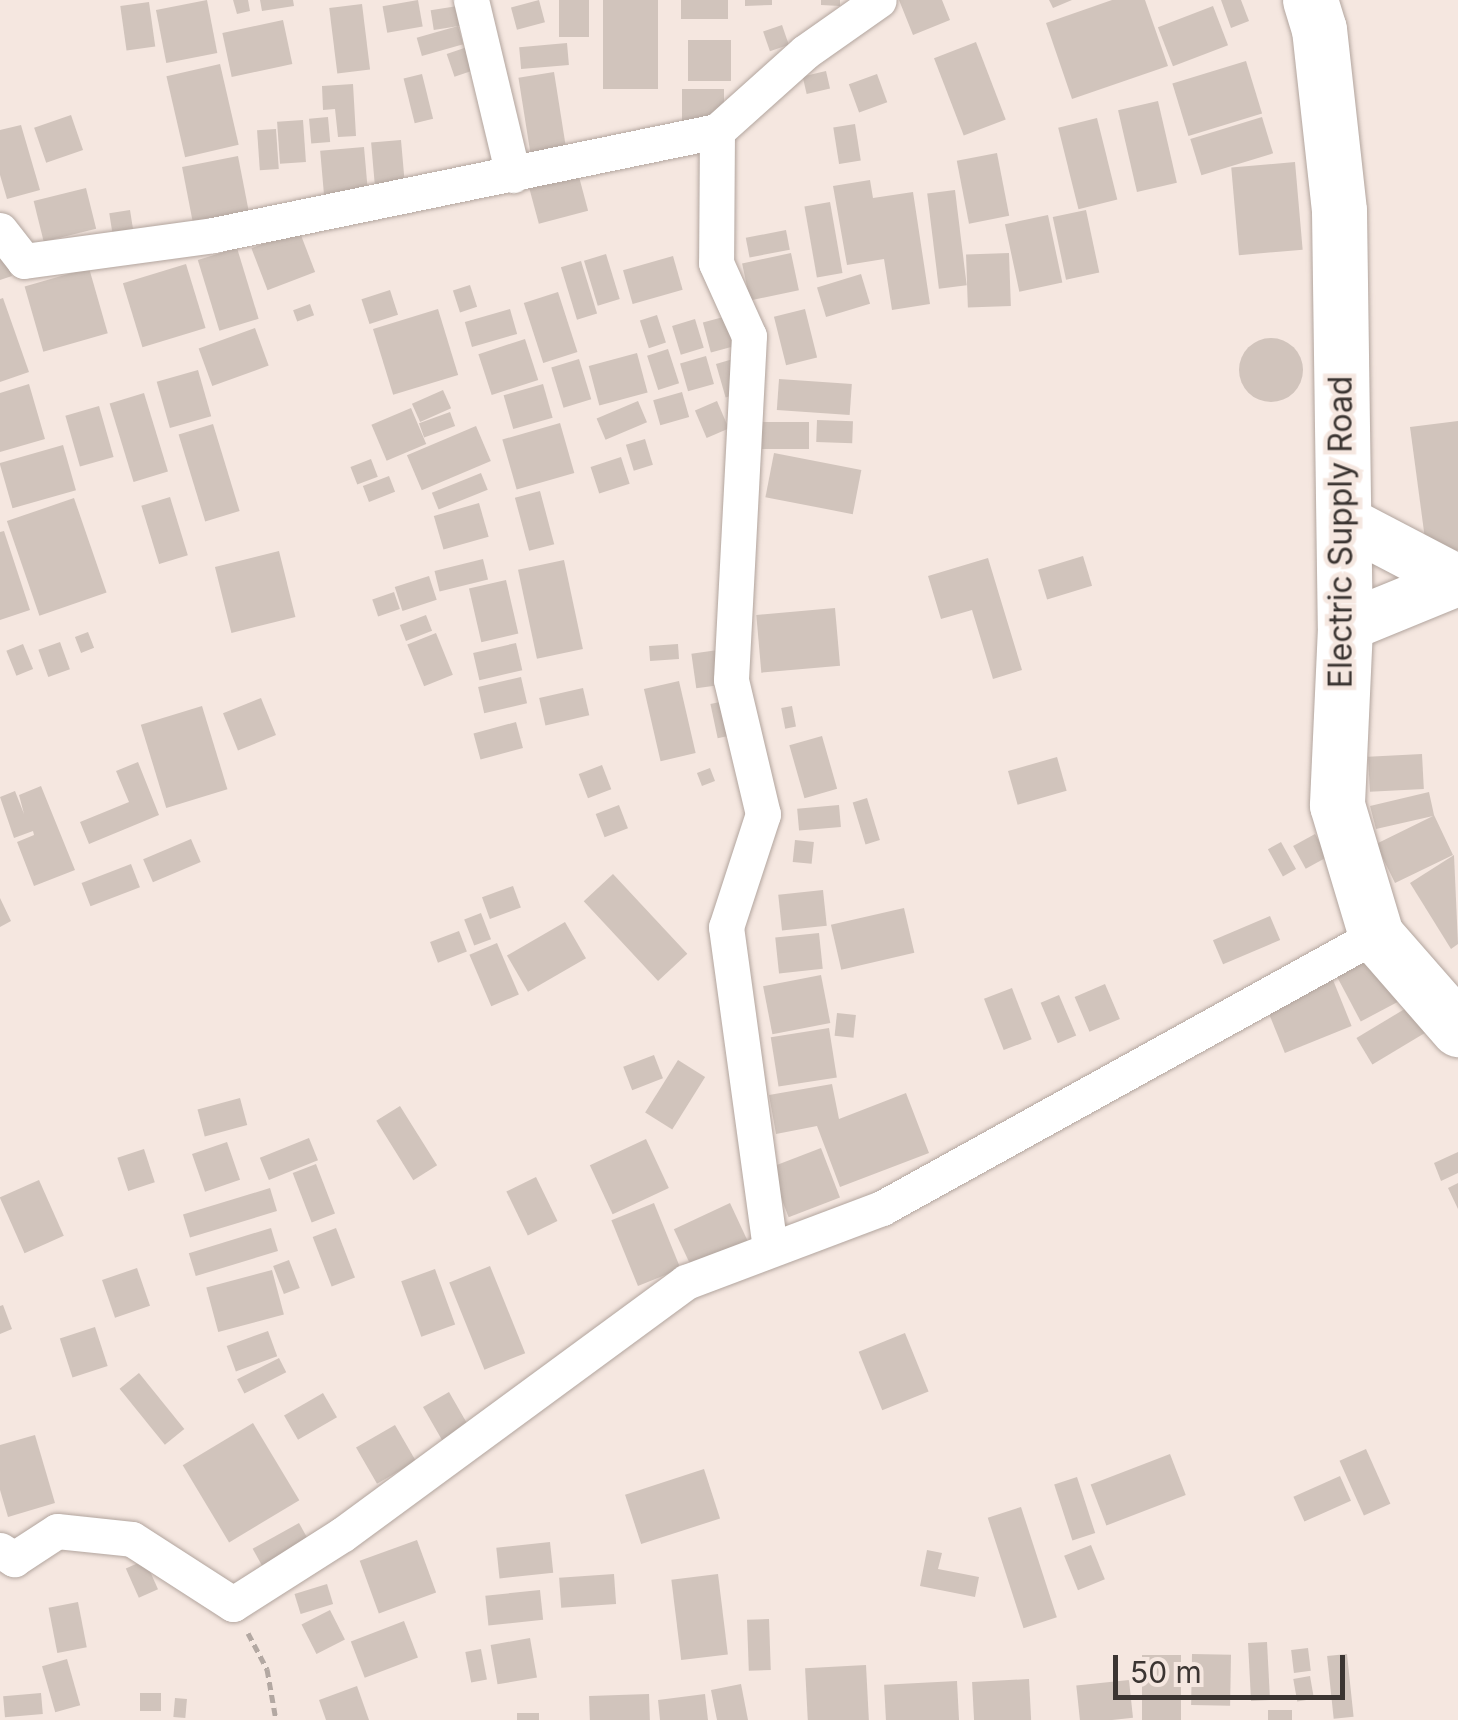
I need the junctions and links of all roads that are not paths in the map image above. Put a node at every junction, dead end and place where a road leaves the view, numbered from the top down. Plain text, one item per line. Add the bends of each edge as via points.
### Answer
1 (471, 0) edge
2 (879, 0) edge
3 (1310, 0) edge
4 (717, 131) junction
5 (513, 175) junction
6 (0, 230) edge
7 (1343, 520) junction
8 (1458, 580) edge
9 (1344, 627) junction
10 (1376, 935) junction
11 (1458, 1028) edge
12 (770, 1247) junction
13 (0, 1550) edge

1 - 5 street
2 - 4 street via 805,52
3 - 7 main road, Electric Supply Road via 1339,211
4 - 5 street
4 - 12 street via 716,263 749,336 731,680 763,814 726,927
5 - 6 street via 213,235 24,261
7 - 8 main road
7 - 9 main road, Electric Supply Road
8 - 9 main road
9 - 10 main road, Electric Supply Road via 1337,805
10 - 11 main road, Electric Supply Road
10 - 12 street via 882,1208
12 - 13 street via 686,1282 343,1534 233,1604 132,1540 57,1531 14,1559

